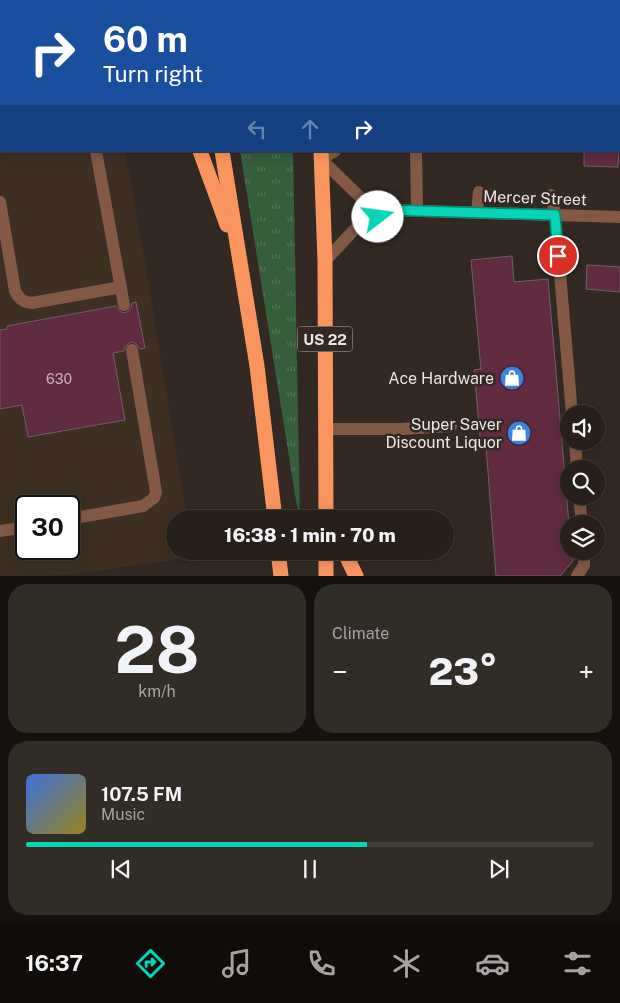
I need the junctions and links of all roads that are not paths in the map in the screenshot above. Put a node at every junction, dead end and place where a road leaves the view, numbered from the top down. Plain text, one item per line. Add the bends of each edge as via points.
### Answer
1 (96, 152) edge
2 (200, 152) edge
3 (222, 152) edge
4 (416, 152) edge
5 (321, 155) edge
6 (479, 192) dead end
7 (551, 195) dead end
8 (0, 202) edge
9 (390, 210) junction
10 (417, 211) junction
11 (477, 213) junction
12 (555, 215) junction
13 (620, 217) edge
14 (240, 260) junction
15 (325, 261) junction
16 (121, 287) junction
17 (124, 305) dead end
18 (132, 350) dead end
19 (571, 405) edge
20 (451, 426) dead end
21 (326, 429) junction
22 (274, 510) edge
23 (327, 510) edge
24 (80, 517) edge
25 (15, 528) edge
26 (0, 531) edge
27 (279, 560) edge
28 (326, 560) edge
29 (348, 560) edge
30 (584, 560) edge
31 (280, 574) edge
32 (326, 576) edge
33 (356, 576) edge
34 (577, 576) edge

1 - 16 street
2 - 14 highway
3 - 14 highway
4 - 10 street
5 - 9 street, Mercer Street via 361,198
5 - 15 highway, US 22
6 - 11 street
7 - 12 street
8 - 16 street via 15,291 24,302
9 - 10 street, Mercer Street
9 - 15 street via 354,230
10 - 11 street, Mercer Street
11 - 12 street, Mercer Street
12 - 13 street, Mercer Street
12 - 19 street
14 - 22 highway via 257,366
15 - 21 highway, US 22
16 - 17 street
18 - 24 street via 156,492 154,498 143,506
20 - 21 street
21 - 23 highway, US 22
25 - 26 street
27 - 31 highway
28 - 32 highway
29 - 33 highway
30 - 34 street

